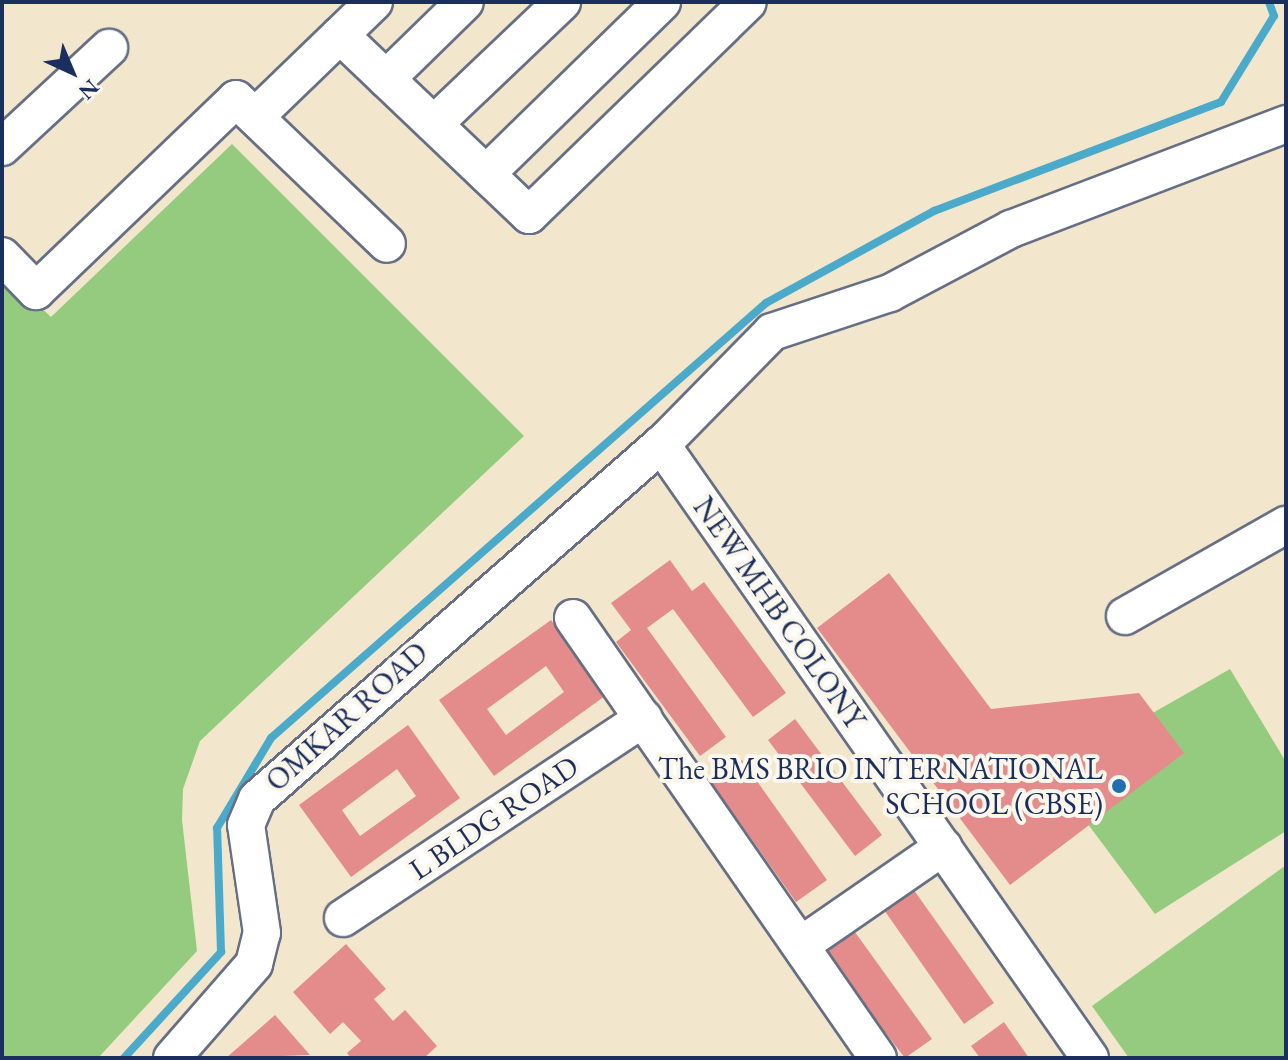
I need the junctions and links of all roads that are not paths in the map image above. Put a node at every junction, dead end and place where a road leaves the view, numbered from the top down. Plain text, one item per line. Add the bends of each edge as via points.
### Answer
1 (374, 2) edge
2 (465, 2) edge
3 (562, 2) edge
4 (662, 2) edge
5 (748, 2) edge
6 (340, 35) junction
7 (109, 48) dead end
8 (386, 79) junction
9 (255, 117) junction
10 (434, 124) junction
11 (1286, 124) edge
12 (2, 147) edge
13 (486, 174) junction
14 (387, 244) dead end
15 (2, 256) edge
16 (661, 444) junction
17 (1286, 525) edge
18 (1125, 616) dead end
19 (573, 618) dead end
20 (644, 718) junction
21 (943, 847) junction
22 (343, 918) dead end
23 (801, 945) junction
24 (172, 1058) edge
25 (878, 1058) edge
26 (1090, 1058) edge

1 - 6 street
2 - 8 street
3 - 10 street
4 - 13 street
5 - 13 street via 529,215
6 - 8 street
6 - 9 street
7 - 12 street
8 - 10 street
9 - 14 street
9 - 15 street via 236,99 36,291
10 - 13 street
11 - 16 street, OMKAR ROAD via 1011,229 890,293 772,332
16 - 21 street, NEW MHB COLONY
16 - 24 street, OMKAR ROAD via 257,799 246,825 262,933 254,964
17 - 18 street
19 - 20 street
20 - 22 street, L BLDG ROAD
20 - 23 street
21 - 23 street
21 - 26 street, NEW MHB COLONY
23 - 25 street

